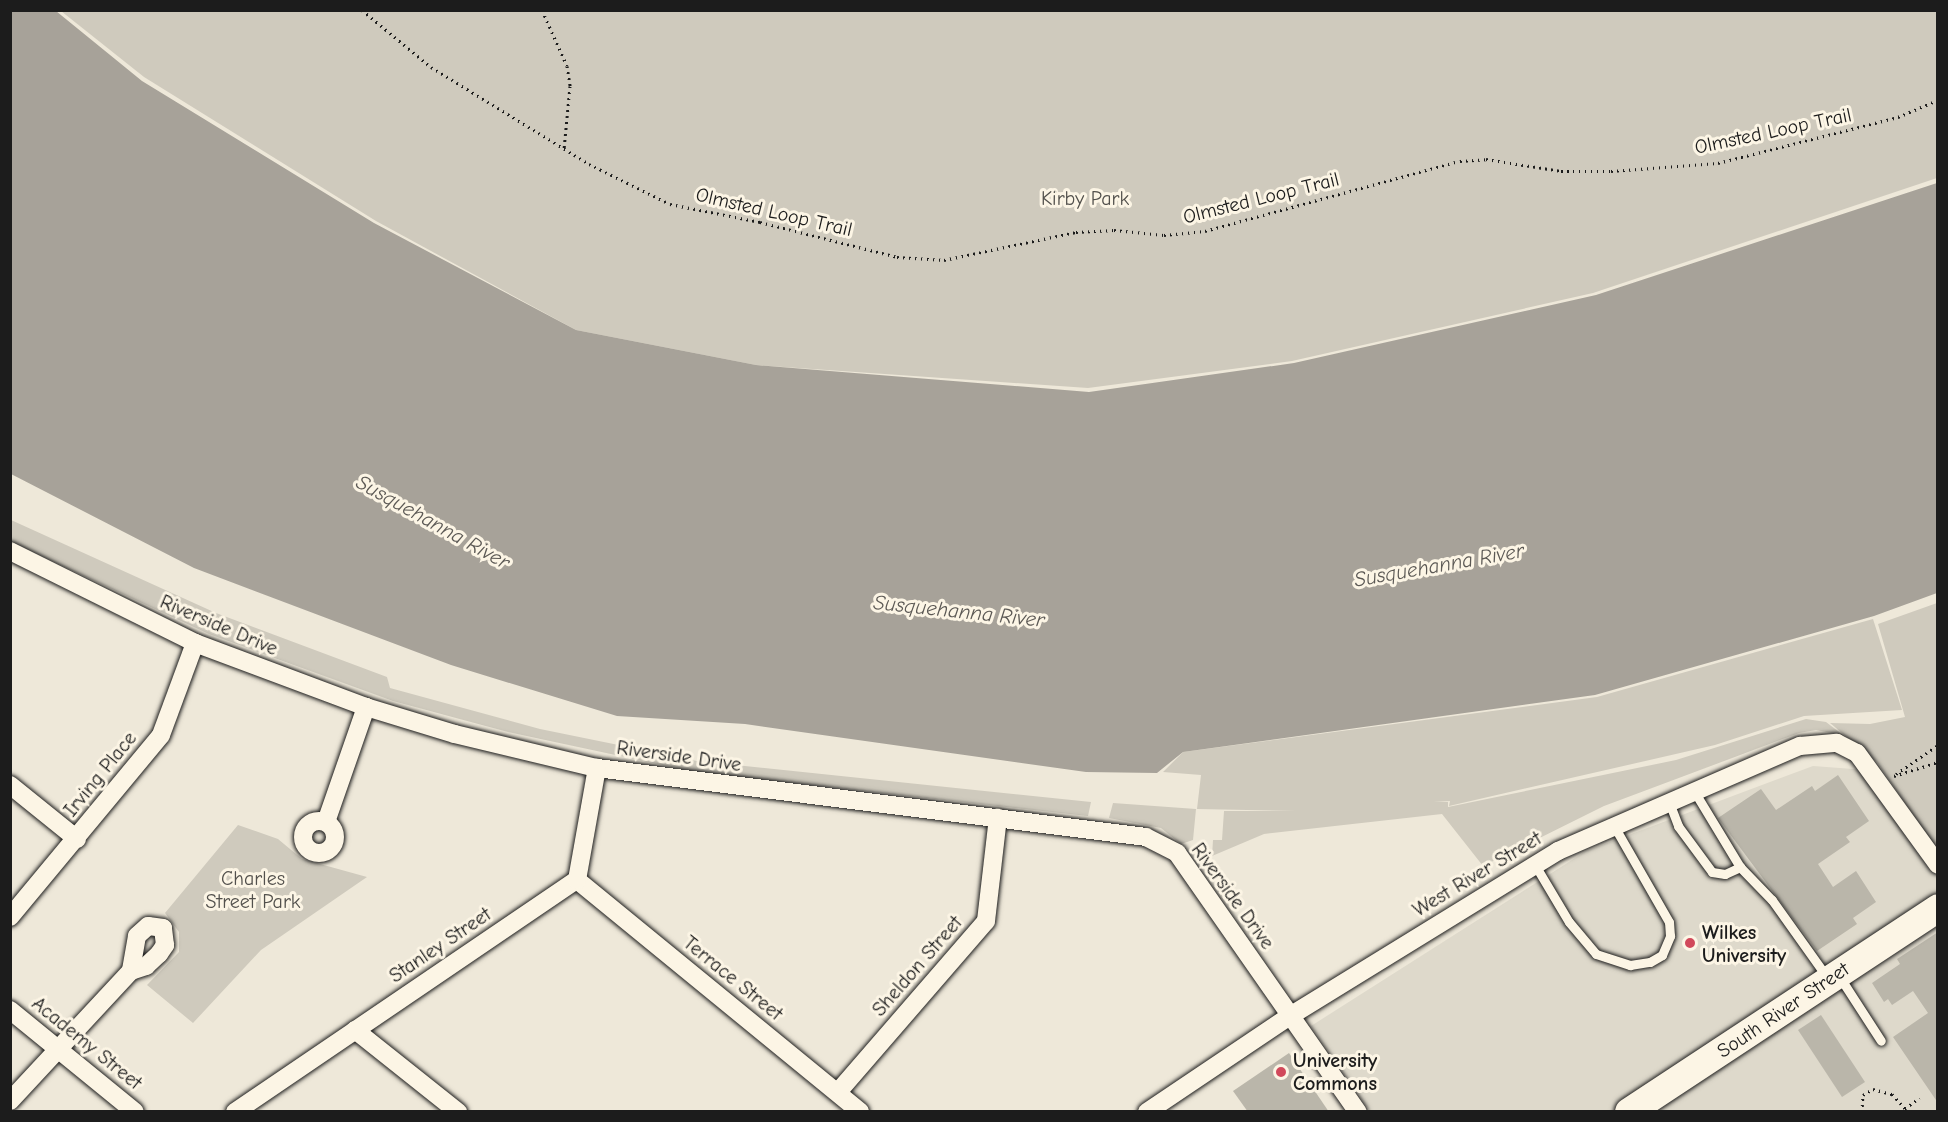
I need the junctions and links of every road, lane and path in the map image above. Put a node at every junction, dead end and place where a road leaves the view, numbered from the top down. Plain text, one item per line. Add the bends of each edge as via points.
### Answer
1 (362, 10) edge
2 (542, 10) edge
3 (1938, 100) edge
4 (564, 149) junction
5 (10, 552) edge
6 (195, 643) junction
7 (366, 707) junction
8 (1938, 745) edge
9 (1938, 762) edge
10 (597, 768) junction
11 (1887, 780) junction
12 (10, 785) edge
13 (1694, 791) junction
14 (1669, 802) junction
15 (998, 818) junction
16 (326, 822) dead end
17 (1614, 826) junction
18 (77, 839) junction
19 (1534, 865) junction
20 (1938, 865) edge
21 (1740, 867) junction
22 (577, 880) junction
23 (1938, 909) edge
24 (10, 917) edge
25 (131, 971) dead end
26 (1833, 977) junction
27 (10, 1010) edge
28 (1290, 1016) junction
29 (355, 1030) junction
30 (1881, 1041) dead end
31 (57, 1048) junction
32 (838, 1092) junction
33 (1919, 1098) dead end
34 (10, 1101) edge
35 (1907, 1109) edge
36 (133, 1111) edge
37 (235, 1112) edge
38 (458, 1112) edge
39 (860, 1112) edge
40 (1147, 1112) edge
41 (1358, 1112) edge
42 (1629, 1112) edge
43 (1862, 1112) edge
44 (1900, 1112) edge

1 - 4 path, Olmsted Loop Trail via 431,67
2 - 4 path via 567,66 570,86
3 - 4 path, Olmsted Loop Trail via 1888,120 1718,163 1561,171 1486,159 1460,160 1205,231 1164,235 1114,230 1076,232 944,260 897,257 670,204
5 - 6 street, Riverside Drive
6 - 7 street, Riverside Drive
6 - 18 street, Irving Place via 160,735
7 - 10 street, Riverside Drive via 455,734
7 - 16 street
8 - 11 path
9 - 11 path
10 - 15 street, Riverside Drive
10 - 22 street
11 - 13 street, West River Street via 1857,753 1837,743 1816,742
11 - 20 street
12 - 18 street
13 - 14 street, West River Street
13 - 21 lane
14 - 17 street, West River Street
14 - 21 lane via 1678,826 1712,872 1725,874
15 - 28 street, Riverside Drive via 1146,837 1177,853
15 - 32 street, Sheldon Street via 986,921
17 - 19 street, West River Street
17 - 19 lane via 1669,922 1670,936 1662,955 1650,962 1630,965 1596,954 1569,922
18 - 24 street, Irving Place
19 - 28 street, West River Street
21 - 26 lane via 1772,900
22 - 29 street, Stanley Street
22 - 32 street, Terrace Street
23 - 26 main road, South River Street
25 - 31 street
26 - 30 lane
26 - 42 main road, South River Street
27 - 31 street, Academy Street
28 - 40 street, West River Street
28 - 41 street, Riverside Drive
29 - 37 street, Stanley Street
29 - 38 street
31 - 34 street
31 - 36 street, Academy Street
32 - 39 street, Terrace Street
33 - 35 path
35 - 43 path via 1892,1094 1873,1089 1863,1095
35 - 44 path

